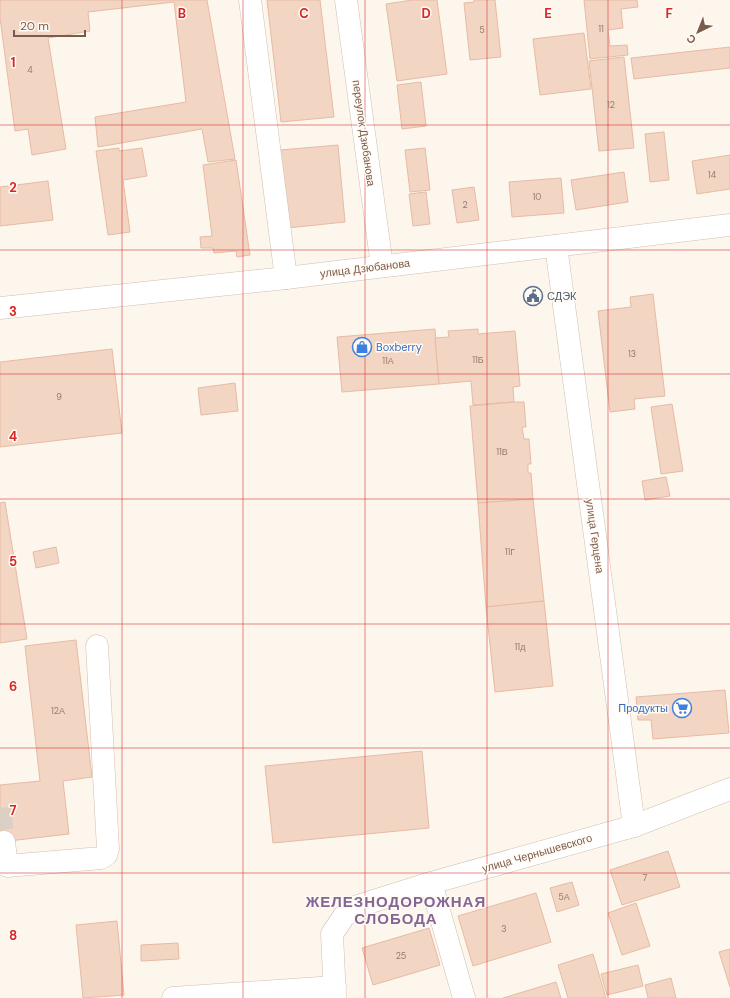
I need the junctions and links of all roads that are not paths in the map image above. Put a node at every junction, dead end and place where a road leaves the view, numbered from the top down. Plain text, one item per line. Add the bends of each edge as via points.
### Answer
1 (250, 0) edge
2 (346, 0) edge
3 (730, 225) edge
4 (556, 246) junction
5 (382, 266) junction
6 (286, 278) junction
7 (0, 308) edge
8 (97, 646) dead end
9 (730, 789) edge
10 (634, 826) junction
11 (4, 842) dead end
12 (3, 866) edge
13 (432, 883) junction
14 (335, 992) edge
15 (173, 998) edge
16 (464, 998) edge

1 - 6 street
2 - 5 street, переулок Дзюбанова
3 - 4 street, улица Дзюбанова
4 - 5 street, улица Дзюбанова
4 - 10 street, улица Герцена
5 - 6 street, улица Дзюбанова
6 - 7 street, улица Дзюбанова
8 - 12 street via 108,849 106,855 101,858
9 - 10 street, улица Чернышевского
10 - 13 street, улица Чернышевского
11 - 12 street
13 - 14 street, улица Чернышевского via 358,906 344,916 332,934
13 - 16 street
14 - 15 street

